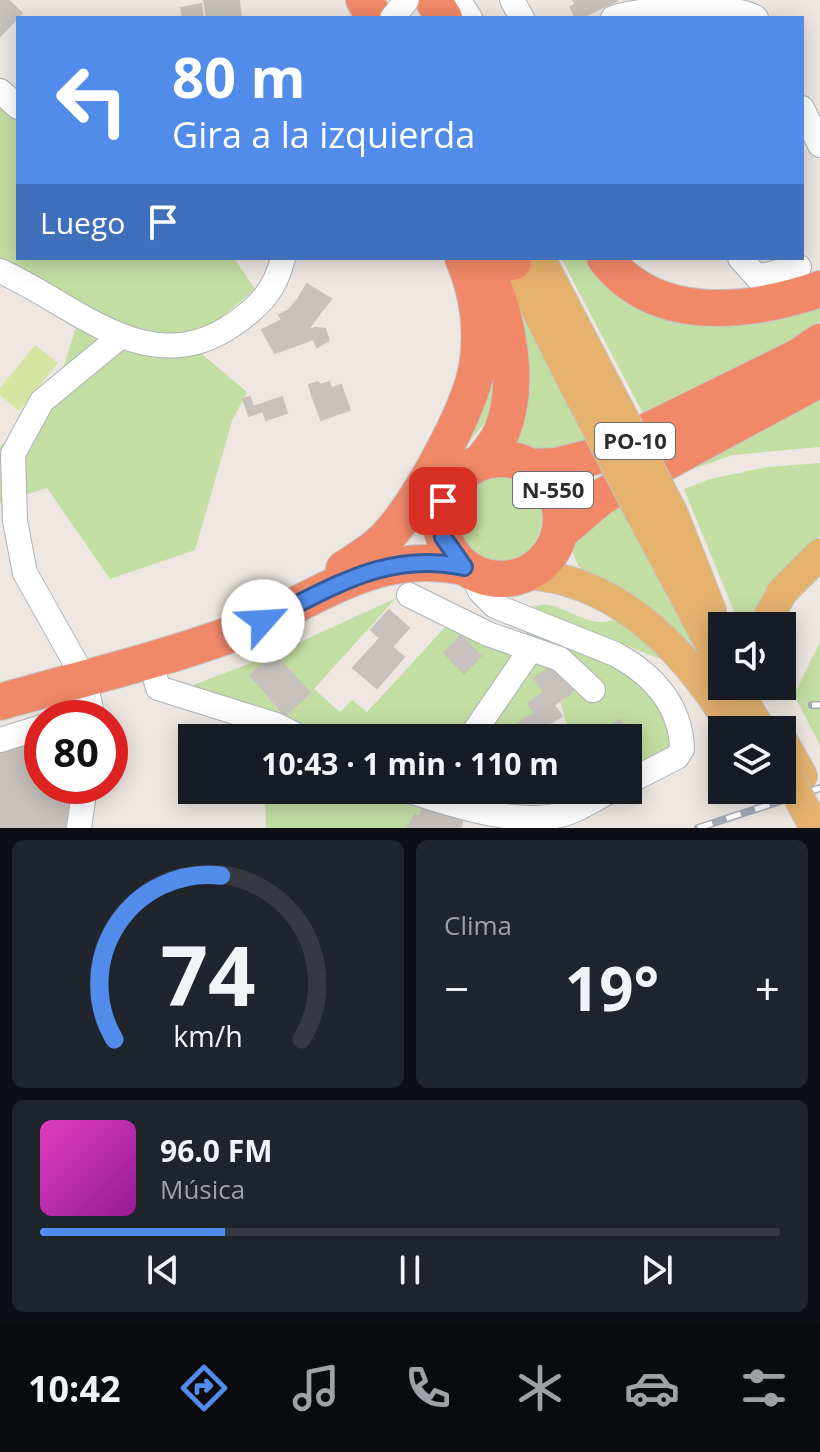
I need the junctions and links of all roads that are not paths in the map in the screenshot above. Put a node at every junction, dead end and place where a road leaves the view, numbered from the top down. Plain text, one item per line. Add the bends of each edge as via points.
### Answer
1 (407, 0) edge
2 (394, 16) edge
3 (623, 16) edge
4 (751, 16) edge
5 (804, 112) edge
6 (818, 138) edge
7 (282, 260) edge
8 (464, 260) edge
9 (511, 260) edge
10 (512, 260) edge
11 (607, 260) edge
12 (629, 260) edge
13 (742, 260) edge
14 (0, 271) edge
15 (809, 278) edge
16 (706, 307) junction
17 (121, 336) junction
18 (820, 342) edge
19 (820, 379) edge
20 (481, 462) junction
21 (530, 467) junction
22 (448, 490) junction
23 (661, 521) junction
24 (560, 532) junction
25 (820, 554) edge
26 (374, 568) junction
27 (468, 569) junction
28 (525, 574) junction
29 (409, 595) dead end
30 (708, 612) edge
31 (771, 612) edge
32 (517, 616) junction
33 (263, 621) junction
34 (708, 633) edge
35 (520, 645) junction
36 (150, 658) junction
37 (593, 690) dead end
38 (81, 700) edge
39 (92, 700) edge
40 (0, 702) edge
41 (24, 703) edge
42 (724, 716) edge
43 (273, 724) edge
44 (478, 724) edge
45 (24, 733) edge
46 (0, 740) edge
47 (642, 775) edge
48 (796, 787) edge
49 (796, 795) edge
50 (82, 804) edge
51 (447, 804) edge
52 (585, 804) edge
53 (790, 804) edge
54 (820, 809) edge
55 (79, 828) edge
56 (794, 828) edge
57 (815, 828) edge

1 - 2 street, bridge
3 - 4 street via 736,10
5 - 6 street
7 - 17 street via 268,297 221,334 164,346
8 - 33 highway via 476,299 477,369 433,468 385,539 353,563 287,598
9 - 20 highway via 505,324 510,367 503,429
10 - 23 main road, PO-10, bridge via 584,373
11 - 16 highway via 644,292 671,303
12 - 16 street via 656,285
13 - 15 street via 757,277
14 - 17 street
15 - 16 highway via 765,304
17 - 38 street via 42,401 13,454 15,521 25,573
18 - 21 highway, N-550 via 597,456
19 - 24 highway, N-550 via 601,497
20 - 21 highway, N-550 via 498,459
20 - 22 highway, N-550
21 - 24 highway, N-550 via 552,488
22 - 26 highway, N-550
22 - 27 highway via 441,525 448,548
23 - 30 main road, PO-10
23 - 34 main road, PO-10
24 - 28 highway, N-550 via 547,558
25 - 31 main road via 782,592
26 - 27 highway, N-550 via 419,561
26 - 33 highway, N-550
27 - 28 highway, N-550 via 498,579
27 - 32 street via 486,600
28 - 42 main road via 559,577 623,607 673,648
29 - 35 street
32 - 35 street
32 - 47 street via 631,662 665,694 678,719 682,749 677,757
33 - 36 highway, N-550
35 - 37 street via 560,659
35 - 44 street
36 - 39 highway, N-550
36 - 43 street via 158,688
40 - 41 highway, N-550
45 - 46 street
48 - 54 main road
49 - 57 main road, bridge
50 - 55 street
51 - 52 street via 467,811 543,817
53 - 56 main road

